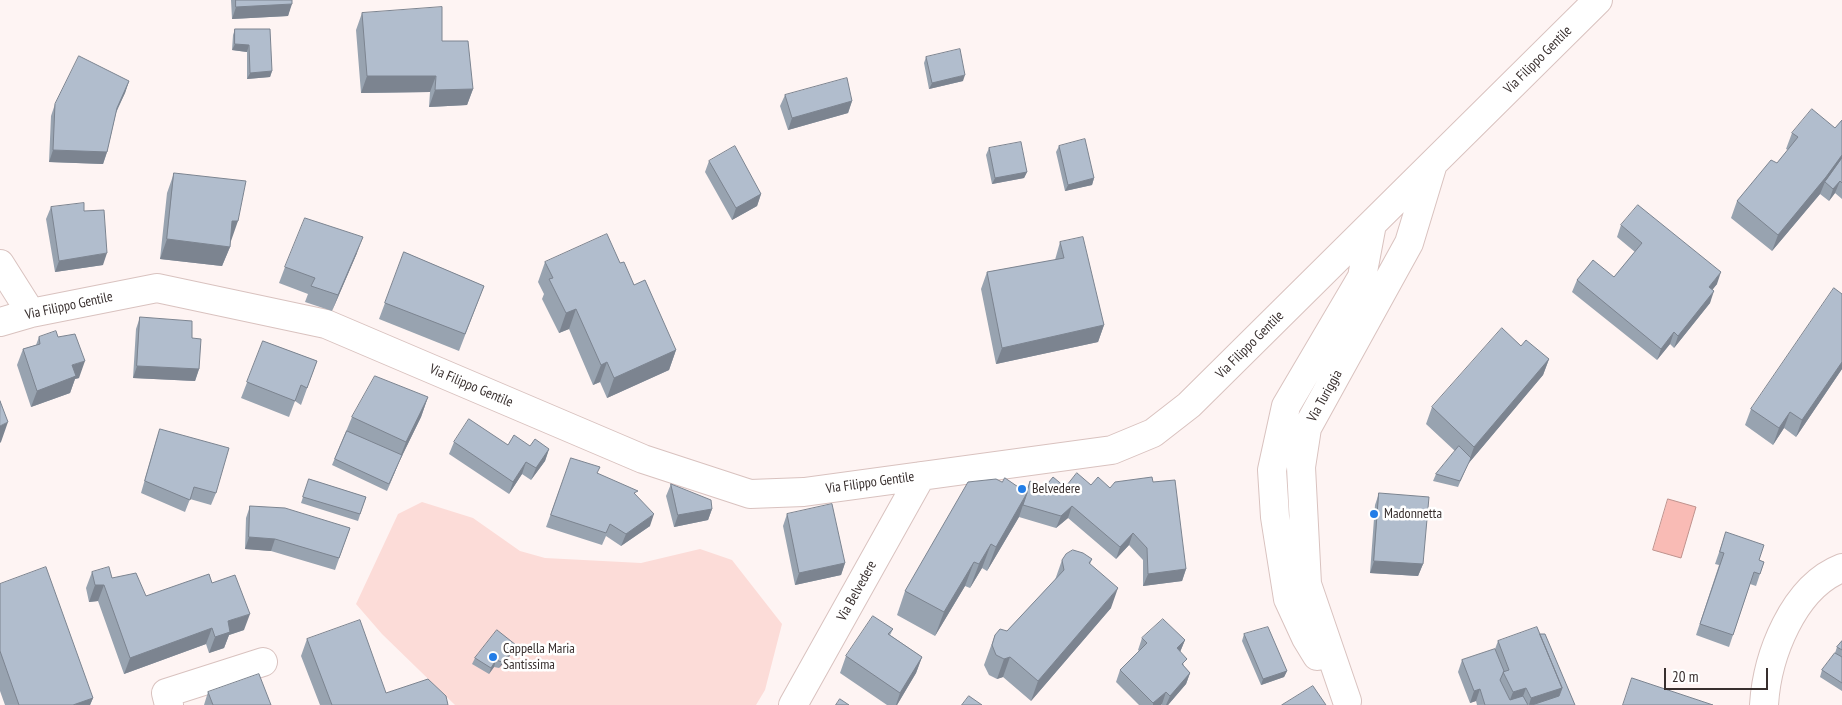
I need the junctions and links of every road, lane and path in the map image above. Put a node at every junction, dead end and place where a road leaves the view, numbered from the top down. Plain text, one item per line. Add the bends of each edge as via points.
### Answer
1 (1598, 0) edge
2 (1433, 164) junction
3 (1372, 224) junction
4 (0, 264) edge
5 (31, 313) junction
6 (0, 322) edge
7 (921, 476) junction
8 (1842, 568) edge
9 (263, 662) dead end
10 (1348, 703) edge
11 (169, 705) edge
12 (793, 705) edge
13 (1764, 705) edge

1 - 2 street, Via Filippo Gentile
2 - 3 street, Via Filippo Gentile
2 - 10 street, Via Turiggia via 1409,243 1307,428 1301,467 1307,584
3 - 7 street, Via Filippo Gentile via 1189,405 1152,433 1112,450
3 - 10 street, Via Turiggia via 1362,277 1286,406 1272,470 1275,517 1288,599 1306,638
4 - 5 street
5 - 6 street, Via Filippo Gentile
5 - 7 street, Via Filippo Gentile via 157,288 326,324 643,459 750,494 804,492
7 - 12 street, Via Belvedere
8 - 13 street via 1803,596 1775,647
9 - 11 street via 166,693

